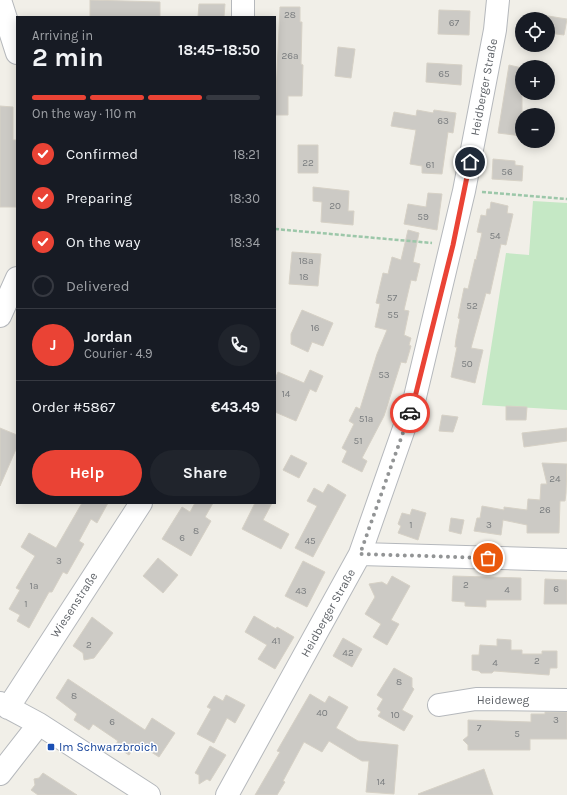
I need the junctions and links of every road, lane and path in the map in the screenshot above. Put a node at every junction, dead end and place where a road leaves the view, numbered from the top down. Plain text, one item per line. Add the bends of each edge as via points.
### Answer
1 (0, 0) edge
2 (243, 0) edge
3 (498, 0) edge
4 (243, 16) edge
5 (16, 50) edge
6 (464, 191) junction
7 (567, 199) edge
8 (276, 229) edge
9 (453, 245) junction
10 (16, 280) edge
11 (0, 316) edge
12 (140, 504) edge
13 (360, 554) junction
14 (567, 560) edge
15 (567, 700) edge
16 (4, 705) edge
17 (439, 705) dead end
18 (39, 724) junction
19 (0, 774) edge
20 (149, 795) edge
21 (227, 795) edge

1 - 5 street
2 - 4 street
3 - 6 street, Heidberger Straße via 495,30
6 - 7 path
6 - 9 street, Heidberger Straße
8 - 9 path
9 - 13 street, Heidberger Straße via 415,397
10 - 11 street
12 - 16 street, Wiesenstraße
13 - 14 street
13 - 21 street, Heidberger Straße
15 - 17 street, Heideweg via 476,699
16 - 18 street
18 - 19 street
18 - 20 street

